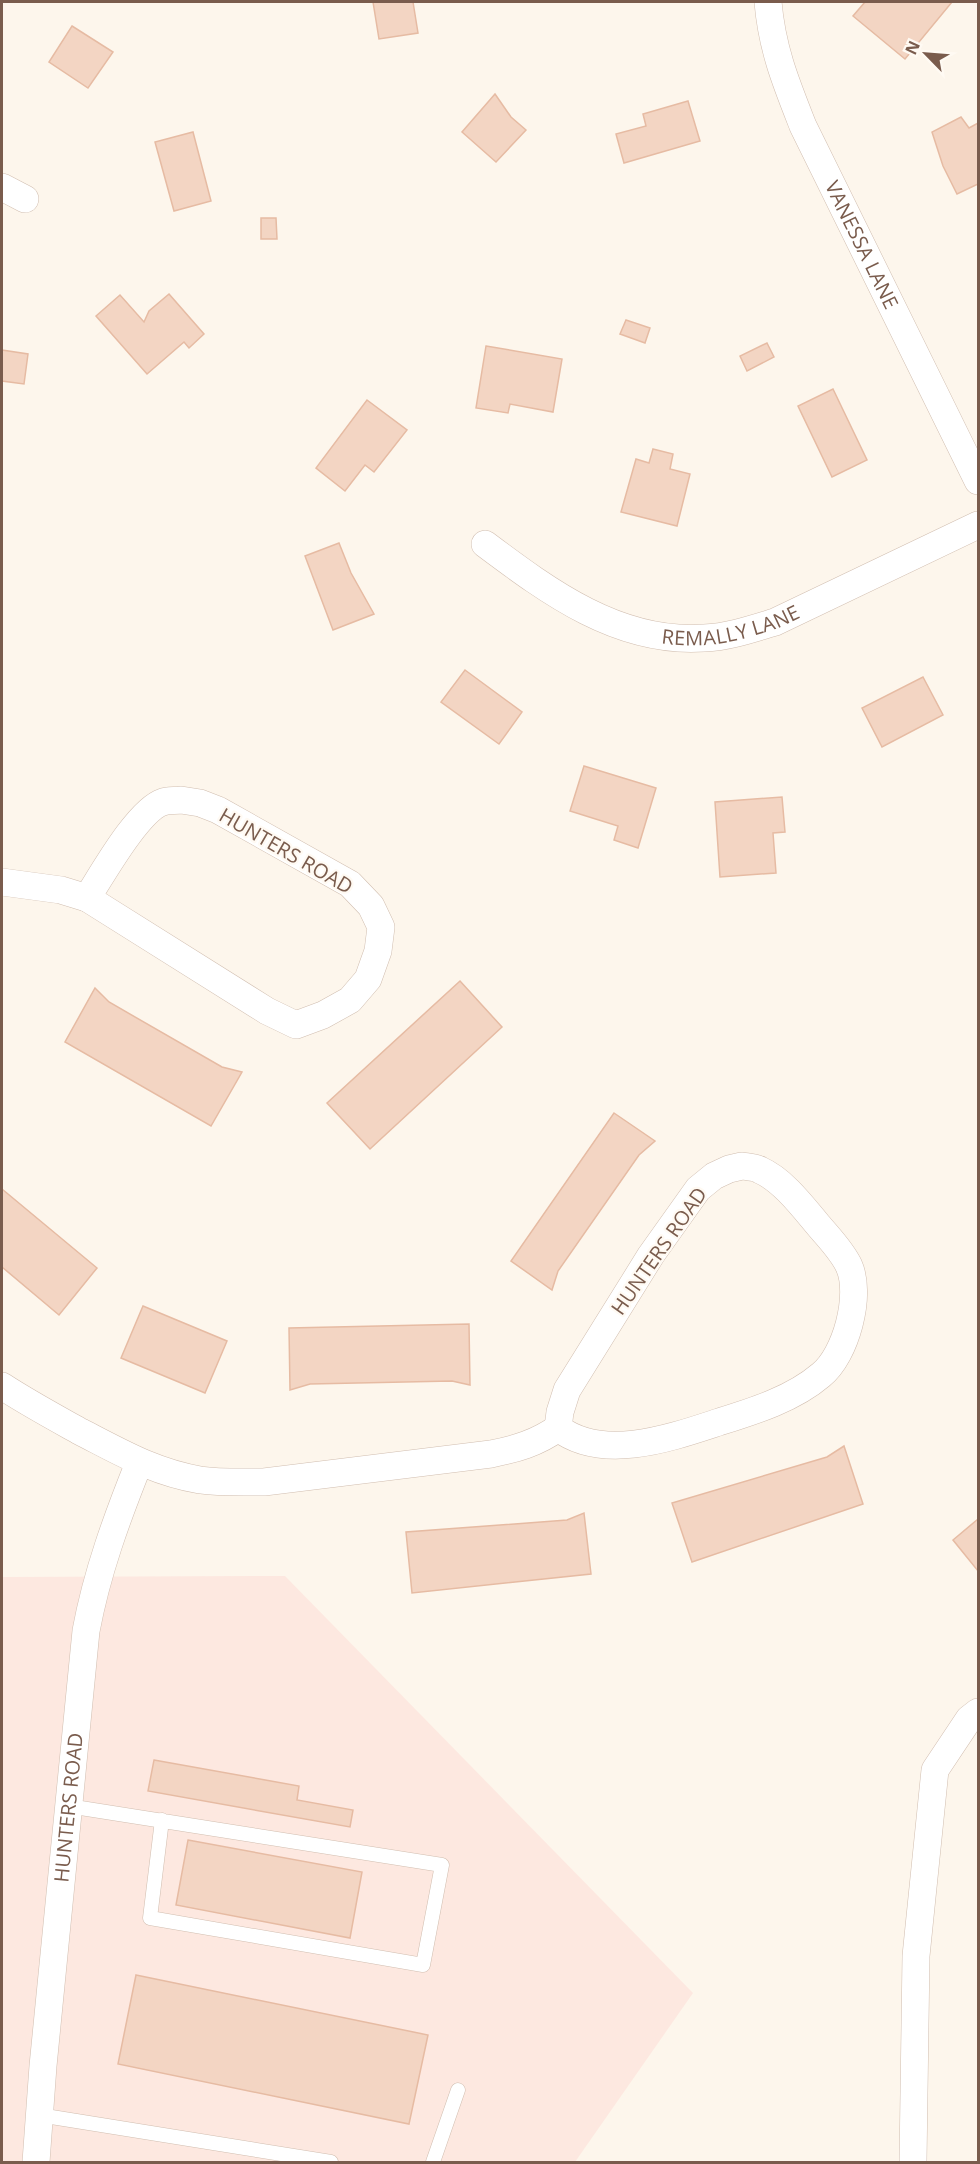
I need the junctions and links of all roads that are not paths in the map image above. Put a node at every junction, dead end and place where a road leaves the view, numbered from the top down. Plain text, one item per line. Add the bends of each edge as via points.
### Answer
1 (768, 2) edge
2 (2, 187) edge
3 (25, 199) dead end
4 (978, 481) edge
5 (978, 525) edge
6 (486, 544) dead end
7 (2, 882) edge
8 (87, 898) junction
9 (2, 1386) edge
10 (558, 1428) junction
11 (139, 1463) junction
12 (978, 1712) edge
13 (69, 1806) junction
14 (162, 1820) junction
15 (458, 2090) dead end
16 (39, 2115) junction
17 (36, 2163) edge
18 (331, 2163) edge
19 (433, 2163) edge
20 (913, 2163) edge

1 - 4 street, VANESSA LANE via 779,67 803,126
2 - 3 street
5 - 6 street, REMALLY LANE via 775,622 703,638 659,636 608,622 538,584
7 - 8 street, HUNTERS ROAD via 61,890
8 - 8 street, HUNTERS ROAD via 267,1011 296,1025 350,1000 368,979 378,951 381,927 371,906 350,884 200,803 162,802 148,812 132,829
9 - 11 street
10 - 10 street, HUNTERS ROAD via 584,1443 604,1446 667,1439 754,1411 798,1391 823,1374 846,1335 854,1309 849,1266 792,1194 759,1170 742,1166 714,1176 698,1189 651,1255 567,1390
10 - 11 street via 527,1446 491,1454 264,1482 201,1480
11 - 13 street, HUNTERS ROAD via 92,1596
12 - 20 street via 969,1719 935,1770 916,1956
13 - 14 lane
13 - 16 street, HUNTERS ROAD
14 - 14 lane via 442,1865 423,1965 150,1918
15 - 19 lane
16 - 17 street, HUNTERS ROAD
16 - 18 lane

